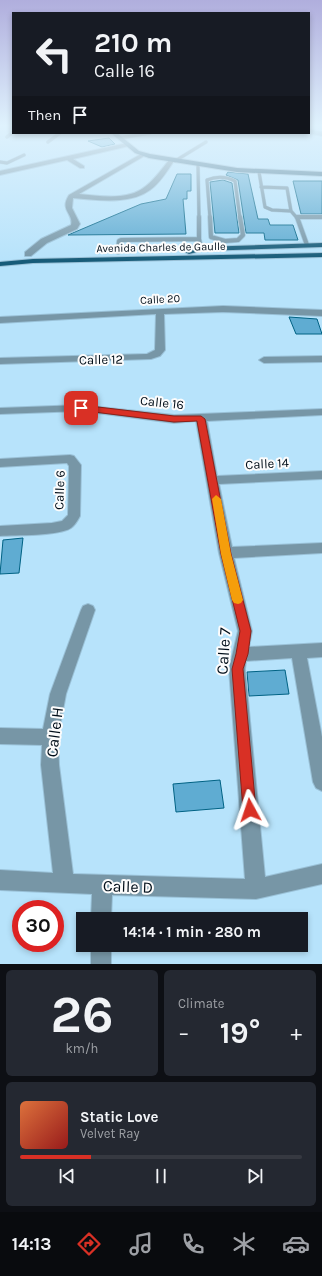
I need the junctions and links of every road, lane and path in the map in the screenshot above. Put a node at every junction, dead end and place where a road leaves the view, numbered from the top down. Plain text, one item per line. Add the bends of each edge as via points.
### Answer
1 (115, 171) edge
2 (164, 171) edge
3 (198, 171) edge
4 (215, 171) edge
5 (248, 171) edge
6 (259, 172) junction
7 (322, 174) edge
8 (214, 177) junction
9 (261, 187) junction
10 (71, 196) junction
11 (291, 211) junction
12 (297, 217) junction
13 (322, 217) edge
14 (199, 239) junction
15 (232, 244) junction
16 (307, 245) junction
17 (322, 245) edge
18 (201, 248) junction
19 (322, 250) edge
20 (118, 252) junction
21 (28, 254) junction
22 (190, 255) junction
23 (322, 255) edge
24 (0, 256) edge
25 (322, 259) edge
26 (0, 264) edge
27 (160, 311) junction
28 (322, 313) edge
29 (0, 320) edge
30 (322, 359) edge
31 (264, 360) dead end
32 (0, 361) edge
33 (0, 411) edge
34 (322, 412) edge
35 (201, 419) junction
36 (0, 463) edge
37 (322, 475) edge
38 (213, 480) junction
39 (0, 531) edge
40 (322, 548) edge
41 (226, 554) junction
42 (88, 610) dead end
43 (322, 650) edge
44 (298, 652) junction
45 (242, 654) junction
46 (0, 736) edge
47 (50, 737) junction
48 (322, 782) edge
49 (322, 874) edge
50 (0, 880) edge
51 (64, 883) junction
52 (102, 885) junction
53 (256, 889) junction
54 (101, 912) edge
55 (101, 952) edge
56 (101, 964) edge

1 - 10 street
2 - 10 street via 147,189 137,194
3 - 14 lane
4 - 8 lane
5 - 6 street
6 - 7 street
6 - 9 lane
8 - 15 lane via 206,180 211,237
8 - 15 lane via 227,177 235,181 243,235
9 - 11 lane via 264,207
9 - 11 lane via 286,188
10 - 21 street via 67,203 75,219 74,227 44,241
11 - 12 lane
12 - 13 lane
12 - 16 lane
14 - 18 lane
14 - 20 lane via 121,240
15 - 16 main road
15 - 18 main road
16 - 17 main road
18 - 22 main road
19 - 22 main road, Avenida Charles de Gaulle
20 - 21 main road, Avenida Charles de Gaulle
20 - 22 main road, Avenida Charles de Gaulle
21 - 24 main road, Avenida Charles de Gaulle
22 - 23 main road, Avenida Charles de Gaulle
22 - 25 main road via 231,261
22 - 26 main road, Avenida Charles de Gaulle
27 - 28 street, Calle 20 via 223,309
27 - 29 street, Calle 20
27 - 32 street, Calle 12 via 160,350 148,358
30 - 31 street
33 - 35 street, Calle 16 via 81,408 174,419
34 - 35 street, Calle 16
35 - 38 street, Calle 7
36 - 39 street, Calle 6 via 70,459 75,464 74,516 66,524 52,528
37 - 38 street, Calle 14
38 - 41 street, Calle 7
40 - 41 street
41 - 45 street, Calle 7 via 245,631
42 - 47 street, Calle H via 58,694
43 - 44 street
44 - 45 street
44 - 48 street
45 - 53 street, Calle 7 via 238,669
46 - 47 street
47 - 51 street, Calle H via 50,765
49 - 53 street, Calle D
50 - 51 street, Calle D
51 - 52 street, Calle D
52 - 53 street, Calle D
52 - 54 street
55 - 56 street

